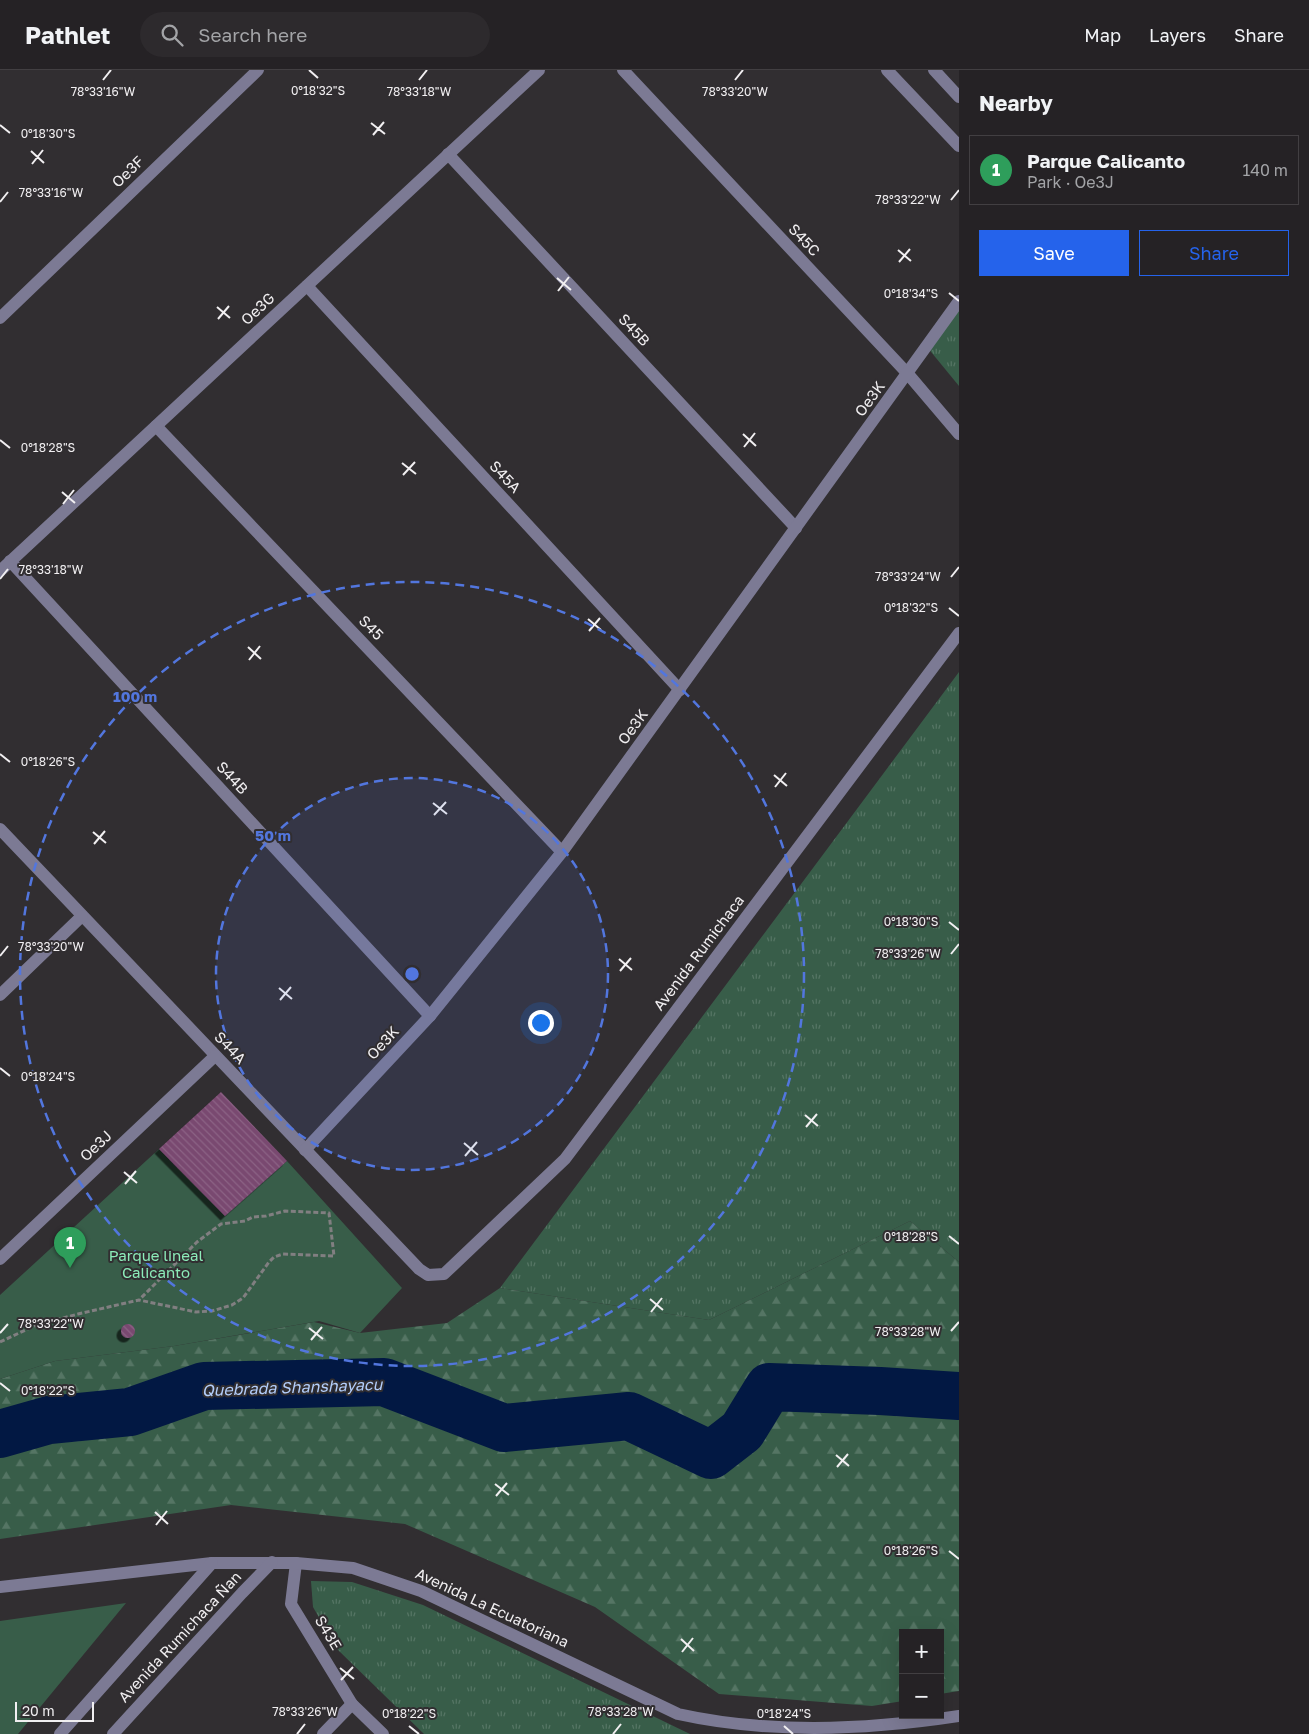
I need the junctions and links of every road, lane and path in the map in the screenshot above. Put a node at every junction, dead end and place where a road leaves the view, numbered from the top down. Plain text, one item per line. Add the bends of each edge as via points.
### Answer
1 (258, 70) edge
2 (539, 70) edge
3 (623, 70) edge
4 (887, 70) edge
5 (934, 70) edge
6 (959, 97) edge
7 (959, 146) edge
8 (448, 154) junction
9 (307, 286) junction
10 (959, 301) edge
11 (0, 318) edge
12 (908, 374) junction
13 (156, 426) junction
14 (959, 434) edge
15 (796, 528) junction
16 (10, 561) junction
17 (0, 571) edge
18 (959, 633) edge
19 (680, 690) junction
20 (0, 829) edge
21 (562, 852) junction
22 (82, 916) junction
23 (0, 995) edge
24 (430, 1016) junction
25 (215, 1056) junction
26 (305, 1150) junction
27 (0, 1259) edge
28 (444, 1274) joint
29 (139, 1300) junction
30 (0, 1342) edge
31 (272, 1562) junction
32 (212, 1563) junction
33 (296, 1563) junction
34 (0, 1587) edge
35 (352, 1704) junction
36 (959, 1716) edge
37 (60, 1734) edge
38 (113, 1734) edge
39 (323, 1734) edge
40 (383, 1734) edge

1 - 11 street, Oe3F
2 - 8 street, Oe3G
3 - 12 street, S45C
4 - 7 street
5 - 6 street
8 - 9 street, Oe3G
8 - 15 street, S45B
9 - 13 street, Oe3G
9 - 19 street, S45A
10 - 12 street, Oe3K
12 - 14 street, S45C
12 - 15 street, Oe3K
13 - 16 street, Oe3G
13 - 21 street, S45
15 - 19 street, Oe3K
16 - 17 street, Oe3G
16 - 24 street, S44B
18 - 28 street, Avenida Rumichaca via 564,1159
19 - 21 street, Oe3K
20 - 22 street, S44A
21 - 24 street, Oe3K
22 - 23 street
22 - 25 street, S44A
24 - 26 street, Oe3K
25 - 26 street, S44A
25 - 27 street, Oe3J
26 - 28 street, S44A via 419,1269 428,1275
29 - 29 path via 196,1312 232,1305 243,1298 274,1257 282,1254 334,1256 329,1213 285,1211 220,1224 197,1242
29 - 30 path via 34,1326
31 - 32 street, Avenida La Ecuatoriana
31 - 33 street, Avenida La Ecuatoriana
31 - 38 street, Avenida Rumichaca Ñan
32 - 34 street, Avenida La Ecuatoriana
32 - 37 street, Avenida Rumichaca Ñan
33 - 35 street, S43E via 291,1604
33 - 36 street, Avenida La Ecuatoriana via 353,1568 421,1591 678,1714 704,1722 792,1732 865,1730
35 - 39 street
35 - 40 street, S43E

